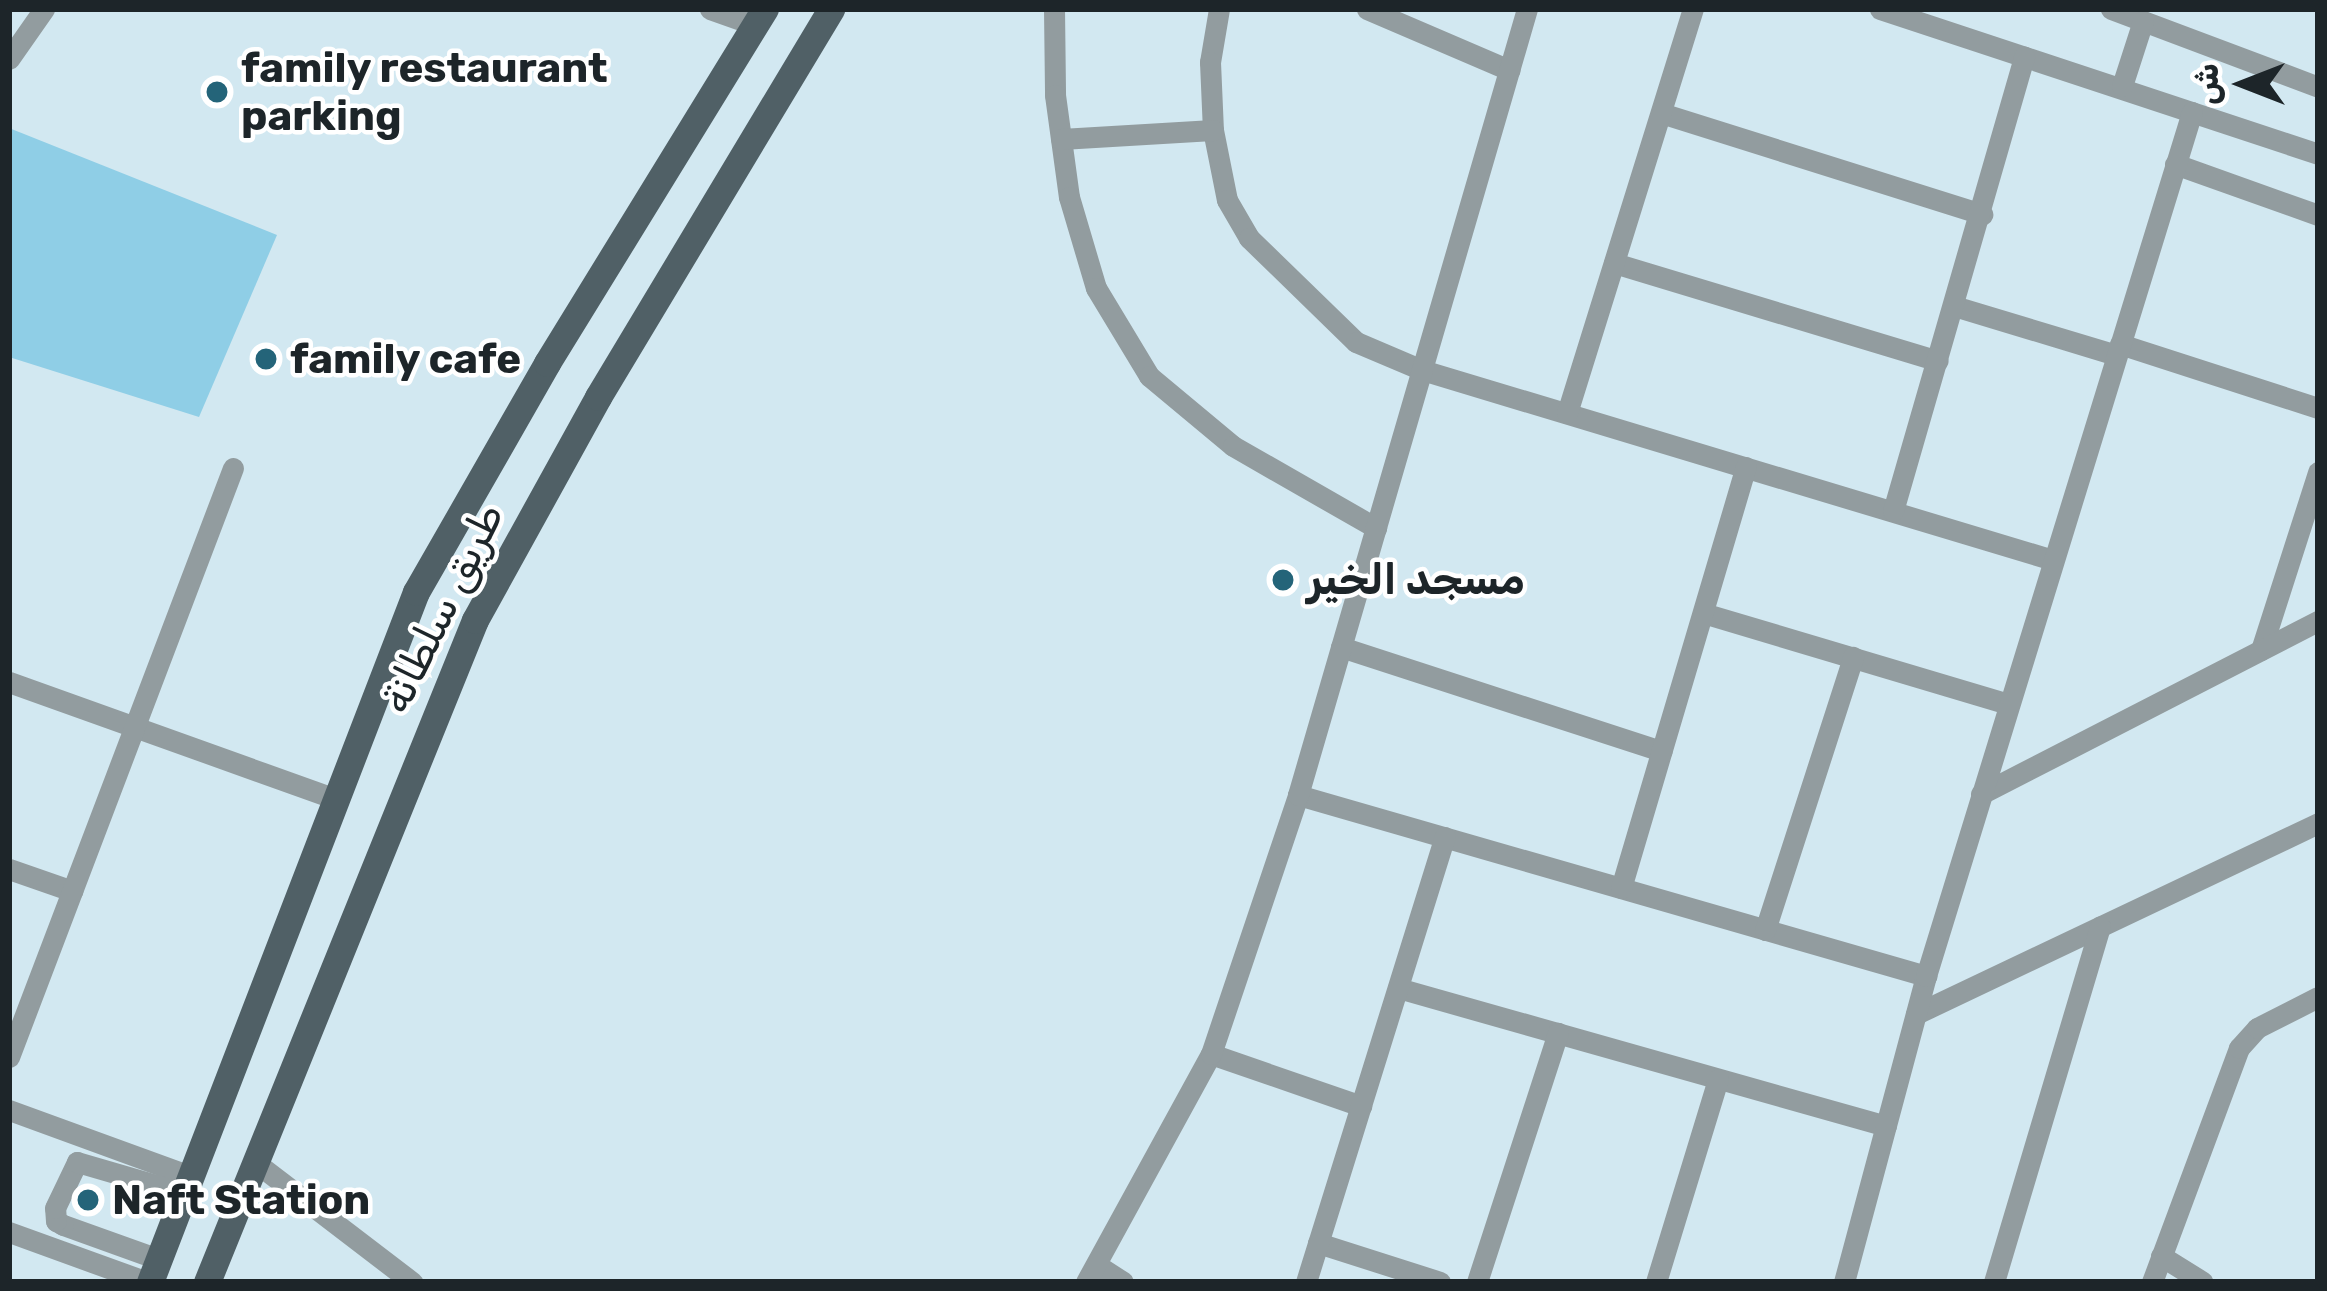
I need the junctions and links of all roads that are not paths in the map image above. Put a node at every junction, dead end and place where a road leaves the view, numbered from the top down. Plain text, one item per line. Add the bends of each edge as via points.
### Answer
1 (44, 9) edge
2 (710, 9) edge
3 (830, 9) edge
4 (1054, 9) edge
5 (1220, 9) edge
6 (1367, 9) edge
7 (1527, 9) edge
8 (1693, 9) edge
9 (1880, 9) edge
10 (2111, 9) edge
11 (760, 17) edge
12 (2144, 21) junction
13 (2024, 58) junction
14 (9, 59) edge
15 (1509, 70) junction
16 (2122, 86) junction
17 (2318, 87) edge
18 (2192, 112) junction
19 (1661, 113) junction
20 (1213, 130) junction
21 (1061, 140) junction
22 (2318, 154) edge
23 (2175, 164) junction
24 (1982, 214) junction
25 (2318, 215) edge
26 (1614, 263) junction
27 (1954, 306) junction
28 (2118, 349) junction
29 (1938, 361) junction
30 (1422, 370) junction
31 (2318, 408) edge
32 (1567, 413) junction
33 (1746, 467) junction
34 (233, 468) dead end
35 (2318, 472) edge
36 (1893, 512) junction
37 (1376, 528) junction
38 (2053, 560) junction
39 (1703, 613) junction
40 (2318, 621) edge
41 (1341, 647) junction
42 (2261, 650) junction
43 (1853, 657) junction
44 (9, 682) edge
45 (2009, 704) junction
46 (134, 726) junction
47 (1662, 751) junction
48 (1981, 794) junction
49 (1298, 795) junction
50 (335, 799) junction
51 (2317, 828) edge
52 (1445, 837) junction
53 (9, 868) edge
54 (1621, 888) junction
55 (72, 891) junction
56 (2100, 926) junction
57 (1766, 930) junction
58 (1926, 976) junction
59 (1398, 988) junction
60 (2318, 997) edge
61 (1916, 1014) junction
62 (1558, 1033) junction
63 (1211, 1054) junction
64 (9, 1055) edge
65 (1718, 1079) junction
66 (1361, 1106) junction
67 (9, 1110) edge
68 (1886, 1126) junction
69 (256, 1162) junction
70 (187, 1184) junction
71 (9, 1232) edge
72 (1318, 1243) junction
73 (2161, 1256) junction
74 (1092, 1273) edge
75 (152, 1274) edge
76 (207, 1282) edge
77 (412, 1282) edge
78 (1123, 1282) edge
79 (1306, 1282) edge
80 (1440, 1282) edge
81 (1478, 1282) edge
82 (1656, 1282) edge
83 (1844, 1282) edge
84 (1994, 1282) edge
85 (2152, 1282) edge
86 (2203, 1282) edge

1 - 14 street
2 - 11 street
3 - 69 main road, طريق سلطانة via 475,620
4 - 21 street
5 - 20 street via 1210,62
6 - 15 street
7 - 15 street
8 - 19 street
9 - 13 street
10 - 12 street
11 - 50 main road, طريق سلطانة via 416,592
12 - 16 street
12 - 17 street
13 - 16 street
13 - 24 street
15 - 30 street
16 - 18 street
18 - 22 street
18 - 23 street
19 - 24 street
19 - 26 street
20 - 21 street
20 - 30 street via 1227,200 1249,238 1356,342
21 - 37 street via 1096,289 1149,376 1233,446
23 - 25 street
23 - 28 street
24 - 27 street
26 - 29 street
26 - 32 street
27 - 28 street
27 - 29 street
28 - 31 street
28 - 38 street
29 - 36 street
30 - 32 street
30 - 37 street
32 - 33 street
33 - 36 street
33 - 39 street
34 - 46 street
35 - 42 street
36 - 38 street
37 - 41 street
38 - 45 street
39 - 43 street
39 - 47 street
40 - 42 street
41 - 47 street
41 - 49 street
42 - 48 street
43 - 45 street
43 - 57 street
44 - 46 street
45 - 48 street
46 - 50 street
46 - 55 street
47 - 54 street
48 - 58 street
49 - 52 street
49 - 63 street
50 - 70 main road, طريق سلطانة
51 - 56 street
52 - 54 street
52 - 59 street
53 - 55 street
54 - 57 street
55 - 64 street
56 - 61 street
56 - 84 street
57 - 58 street
58 - 61 street
59 - 62 street
59 - 66 street
60 - 73 street via 2257,1028 2239,1048
61 - 68 street
62 - 65 street
62 - 81 street
63 - 66 street
63 - 74 street
65 - 68 street
65 - 82 street
66 - 72 street
67 - 70 street
68 - 83 street
69 - 76 main road, طريق سلطانة
69 - 77 street
70 - 75 main road, طريق سلطانة
70 - 75 street via 77,1162 55,1208 63,1226
71 - 75 street
72 - 79 street
72 - 80 street
73 - 85 street
73 - 86 street
74 - 78 street

